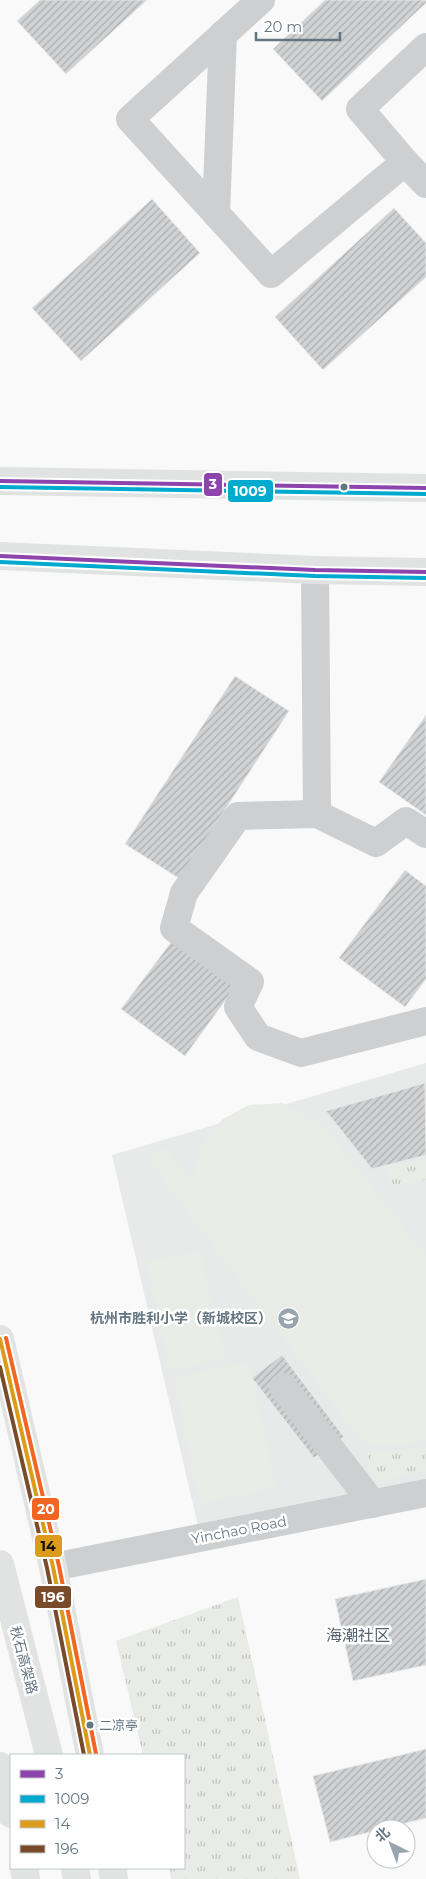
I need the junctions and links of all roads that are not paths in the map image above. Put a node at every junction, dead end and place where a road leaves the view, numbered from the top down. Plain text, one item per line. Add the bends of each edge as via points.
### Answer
1 (261, 0) edge
2 (223, 34) junction
3 (426, 47) edge
4 (405, 162) junction
5 (426, 184) edge
6 (216, 214) junction
7 (0, 481) edge
8 (426, 488) edge
9 (0, 556) edge
10 (315, 570) junction
11 (426, 572) edge
12 (317, 814) junction
13 (426, 834) edge
14 (426, 1020) edge
15 (0, 1338) edge
16 (283, 1387) dead end
17 (426, 1493) edge
18 (373, 1504) junction
19 (0, 1564) edge
20 (53, 1567) junction
21 (49, 1754) edge
22 (90, 1754) edge
23 (0, 1766) edge
24 (10, 1810) edge

1 - 2 street
2 - 6 street
2 - 6 street via 130,118
3 - 4 street via 360,108
4 - 5 street
4 - 6 street via 271,274
7 - 8 main road
9 - 10 main road
10 - 11 main road
10 - 12 street
12 - 13 street via 376,843 406,821
12 - 14 street via 238,816 184,893 174,928 250,982 238,1007 258,1037 301,1053
15 - 20 main road
16 - 18 street
17 - 18 street, Yinchao Road
18 - 20 street, Yinchao Road
19 - 21 main road, 秋石高架路
20 - 22 main road
23 - 24 main road

